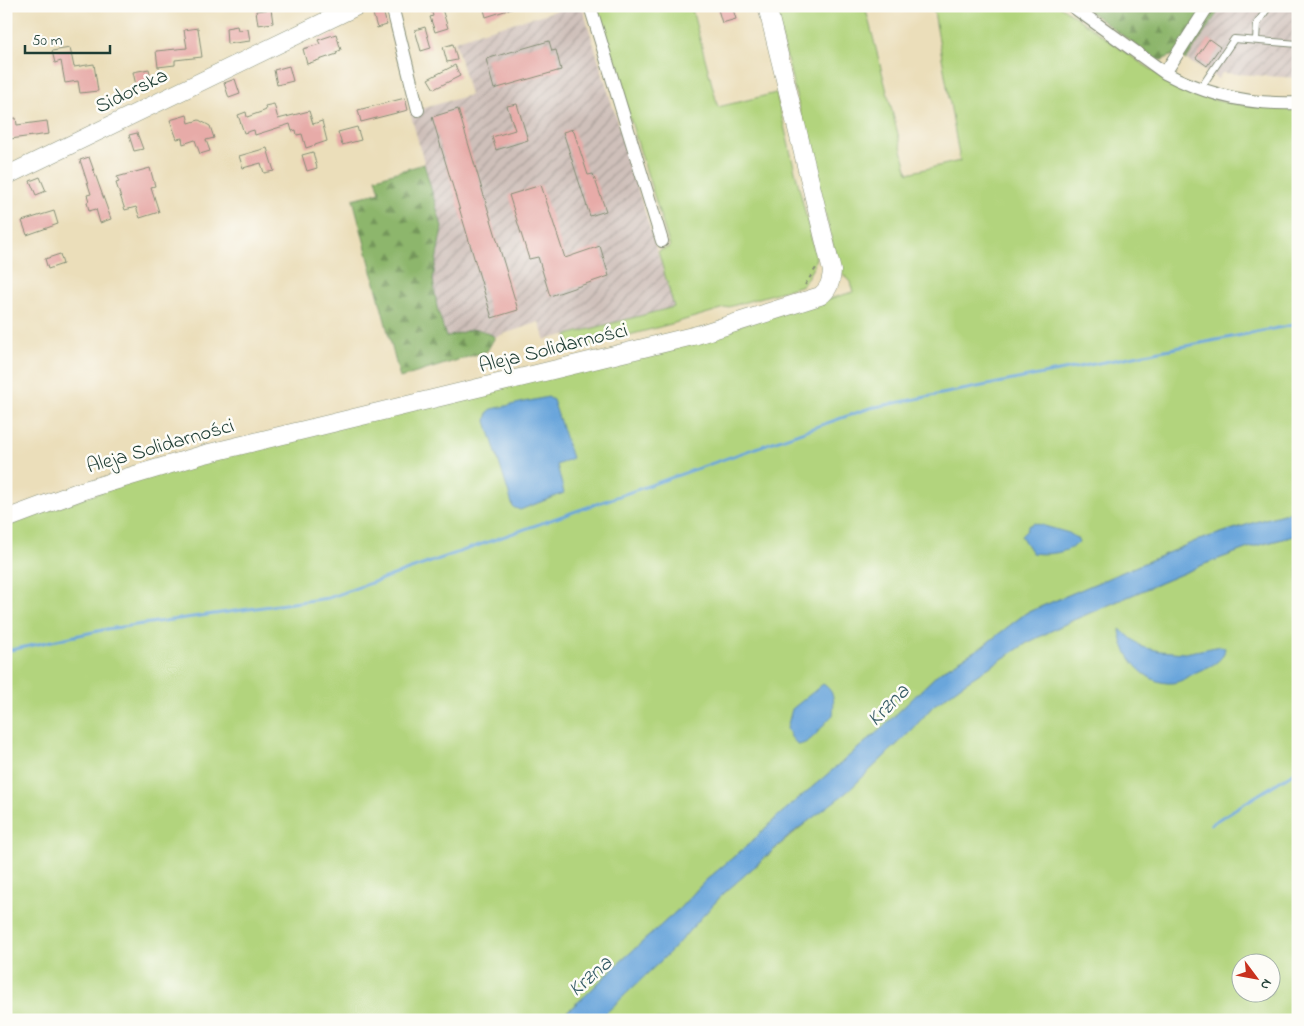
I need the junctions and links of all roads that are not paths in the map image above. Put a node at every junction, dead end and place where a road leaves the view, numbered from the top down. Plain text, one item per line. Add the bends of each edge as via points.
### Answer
1 (357, 6) edge
2 (392, 6) edge
3 (590, 6) edge
4 (767, 6) edge
5 (1072, 6) edge
6 (1208, 6) edge
7 (1269, 6) edge
8 (1256, 40) junction
9 (1298, 44) edge
10 (1165, 72) junction
11 (1200, 89) junction
12 (1298, 103) edge
13 (418, 110) dead end
14 (6, 176) edge
15 (662, 241) dead end
16 (6, 519) edge

1 - 14 street, Sidorska
2 - 13 street
3 - 15 street
4 - 16 street, Aleja Solidarności via 832,271 826,292 697,335 205,454 81,491
5 - 10 street
6 - 10 street
7 - 8 lane via 1258,24
8 - 9 lane
8 - 11 lane via 1234,39
10 - 11 street
11 - 12 street via 1252,102

